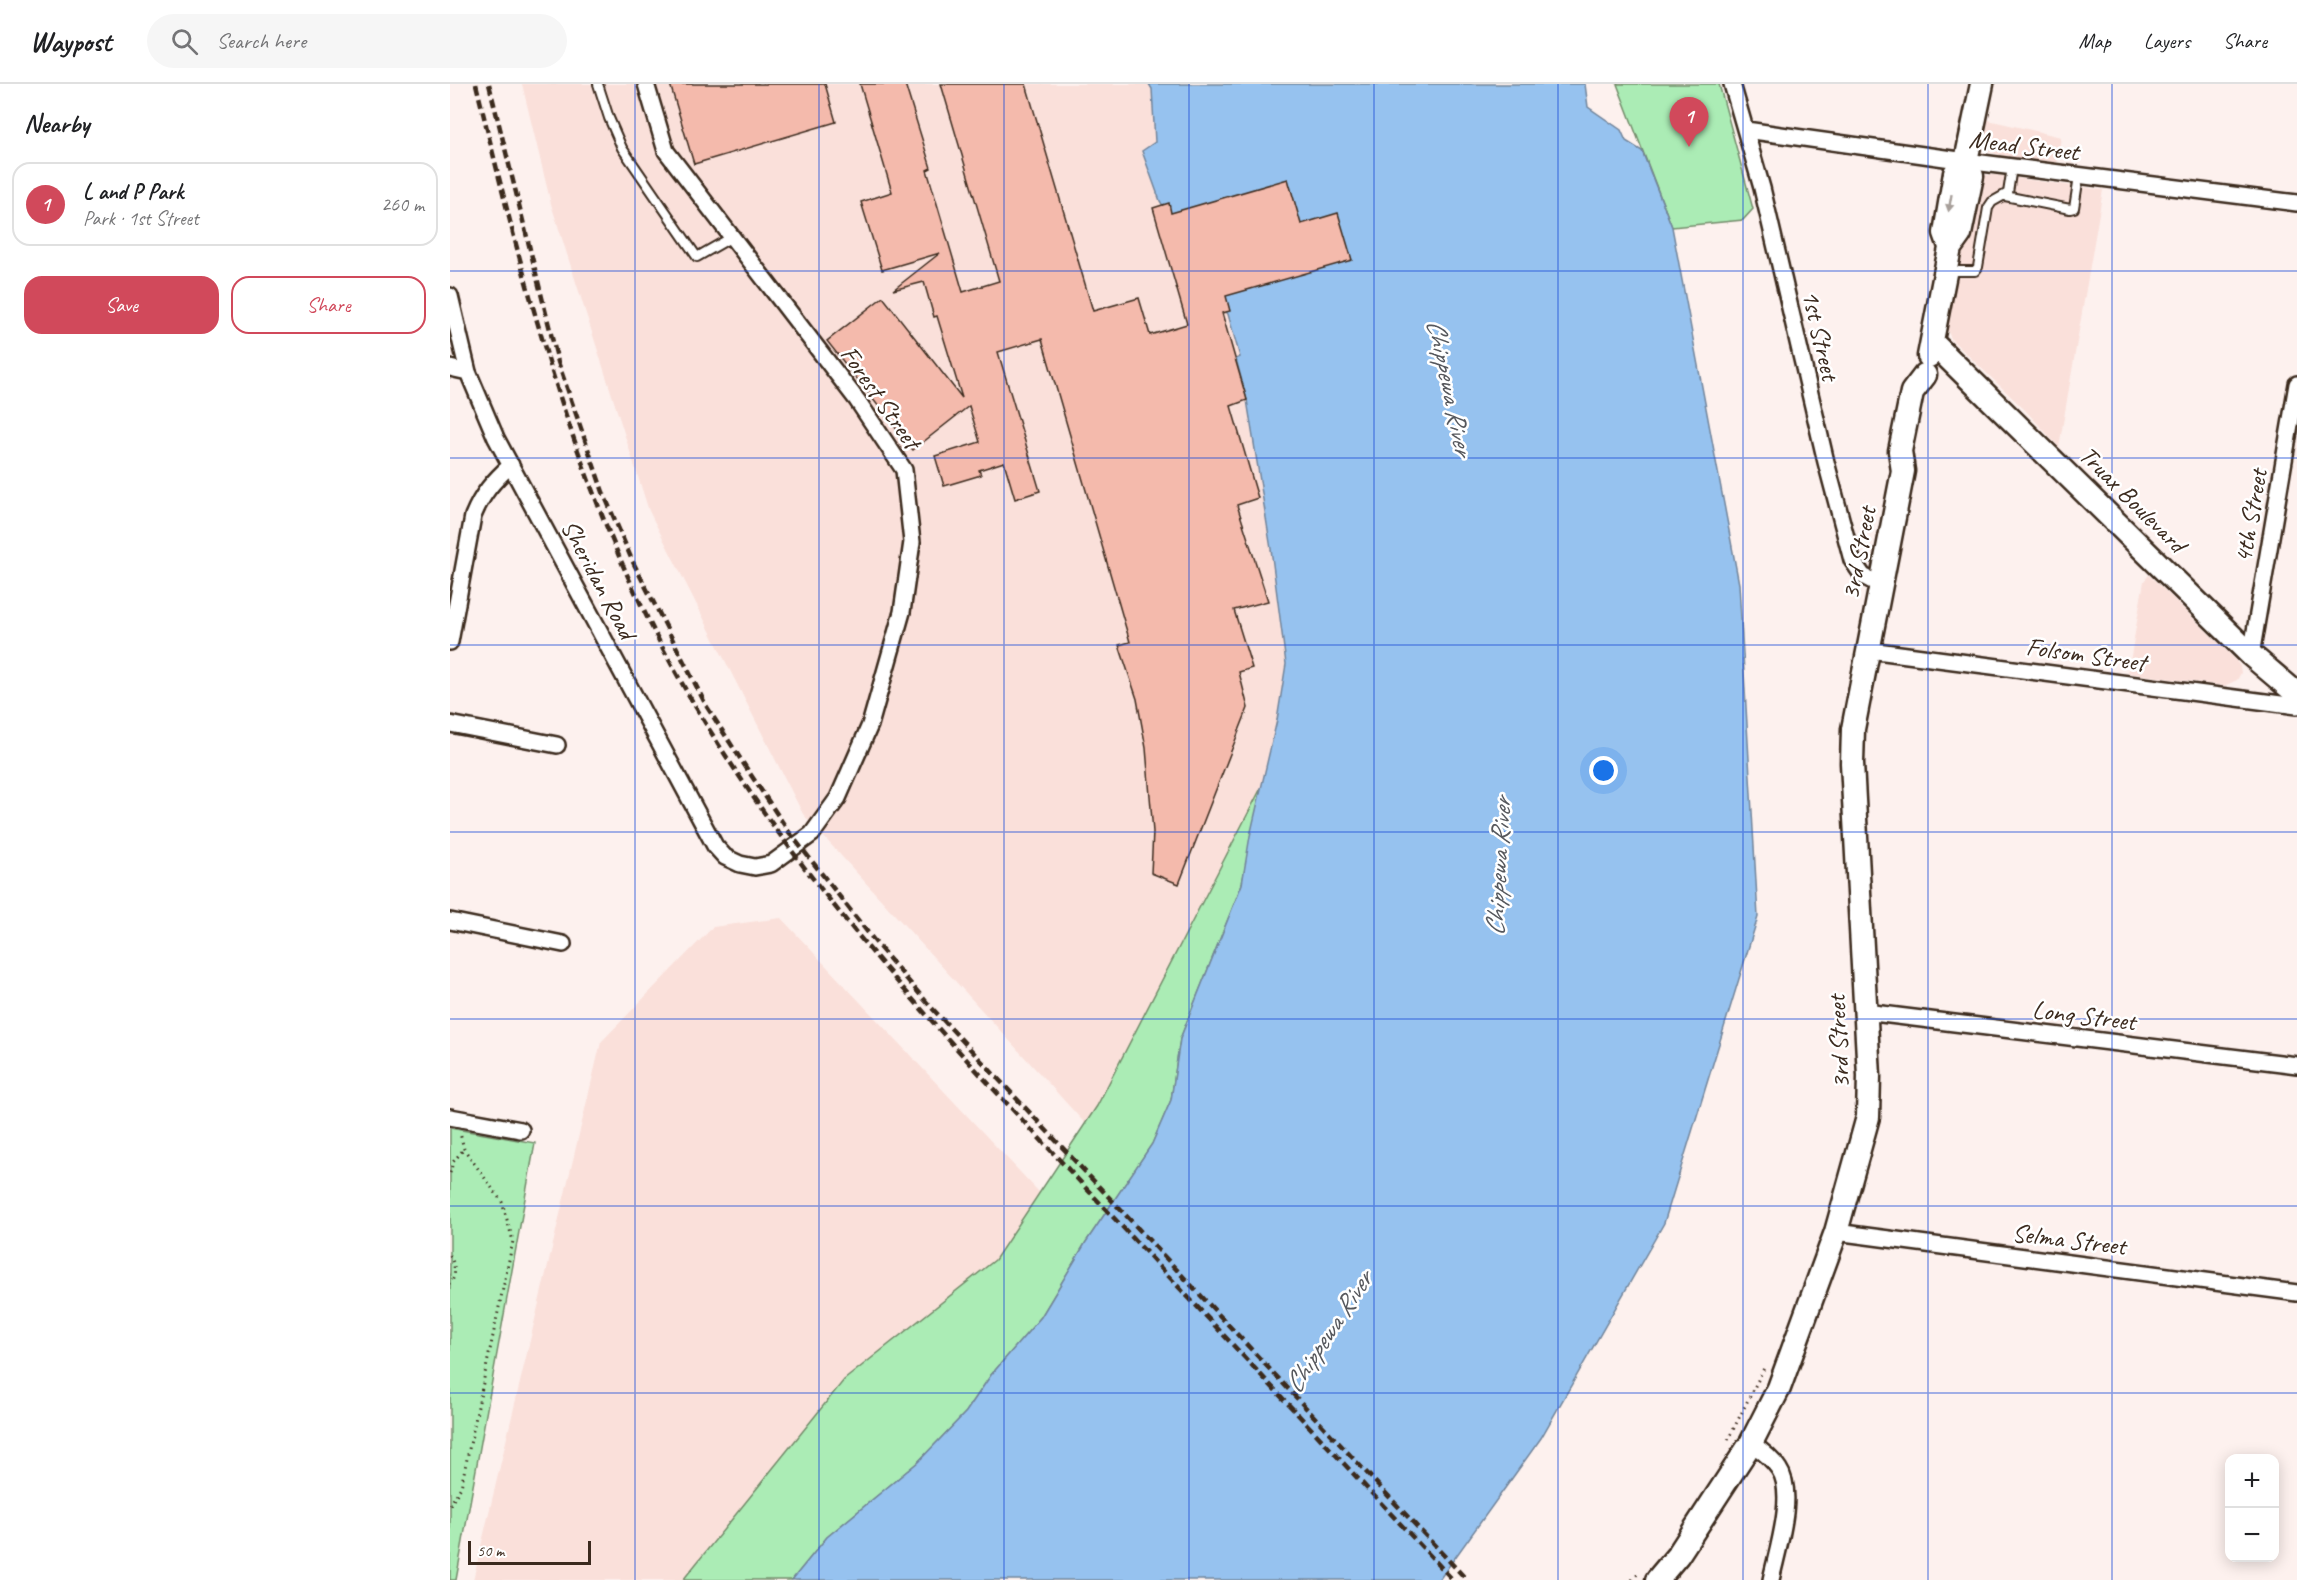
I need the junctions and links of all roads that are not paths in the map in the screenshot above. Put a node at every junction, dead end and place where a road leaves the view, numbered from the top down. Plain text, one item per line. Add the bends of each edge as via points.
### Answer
1 (598, 84) edge
2 (646, 84) edge
3 (1732, 84) edge
4 (1982, 84) edge
5 (1746, 130) junction
6 (1966, 161) junction
7 (2012, 166) junction
8 (2079, 176) junction
9 (2005, 196) junction
10 (2297, 203) edge
11 (732, 237) junction
12 (1946, 271) junction
13 (450, 296) edge
14 (1932, 342) junction
15 (450, 369) edge
16 (468, 372) junction
17 (2297, 384) edge
18 (511, 465) junction
19 (1880, 585) junction
20 (450, 642) edge
21 (1869, 650) junction
22 (2251, 655) junction
23 (2297, 694) edge
24 (2297, 706) edge
25 (450, 724) edge
26 (557, 745) dead end
27 (740, 864) joint
28 (450, 921) edge
29 (563, 944) dead end
30 (1865, 1012) junction
31 (2297, 1065) edge
32 (453, 1118) edge
33 (521, 1130) dead end
34 (1836, 1232) junction
35 (2297, 1293) edge
36 (1752, 1443) junction
37 (1652, 1572) edge
38 (1771, 1580) edge

1 - 11 lane via 622,148 697,257
2 - 11 street, Forest Street via 666,151
3 - 5 street, 1st Street
4 - 6 street, 3rd Street
5 - 6 street, Mead Street
5 - 19 street, 1st Street via 1852,560 1863,576
6 - 7 street, Mead Street
6 - 12 street, 3rd Street via 1972,176 1960,234 1950,248
7 - 8 street, Mead Street
7 - 9 lane
8 - 9 lane via 2074,208
8 - 10 street, Mead Street
9 - 12 lane via 1988,208 1975,271
11 - 27 street, Forest Street via 857,400 904,470 912,542 902,612 870,725 838,798 812,834 782,857 756,867
12 - 14 street, 3rd Street
13 - 16 street, Sheridan Road
14 - 19 street, 3rd Street via 1925,375 1912,392 1900,451 1903,471
14 - 22 street, Truax Boulevard
15 - 16 street
16 - 18 street, Sheridan Road via 495,438
17 - 22 street, 4th Street
18 - 20 street via 490,484 473,516
18 - 27 street, Sheridan Road via 715,846 725,857
19 - 21 street, 3rd Street
21 - 24 street, Folsom Street
21 - 30 street, 3rd Street via 1853,729 1852,763
22 - 23 street, Truax Boulevard
25 - 26 street
28 - 29 street
30 - 31 street, Long Street
30 - 34 street, 3rd Street via 1868,1117
32 - 33 street
34 - 35 street, Selma Street
34 - 36 street, 3rd Street via 1782,1378
36 - 37 street, 3rd Street via 1678,1555
36 - 38 street via 1780,1469 1785,1483 1786,1506

